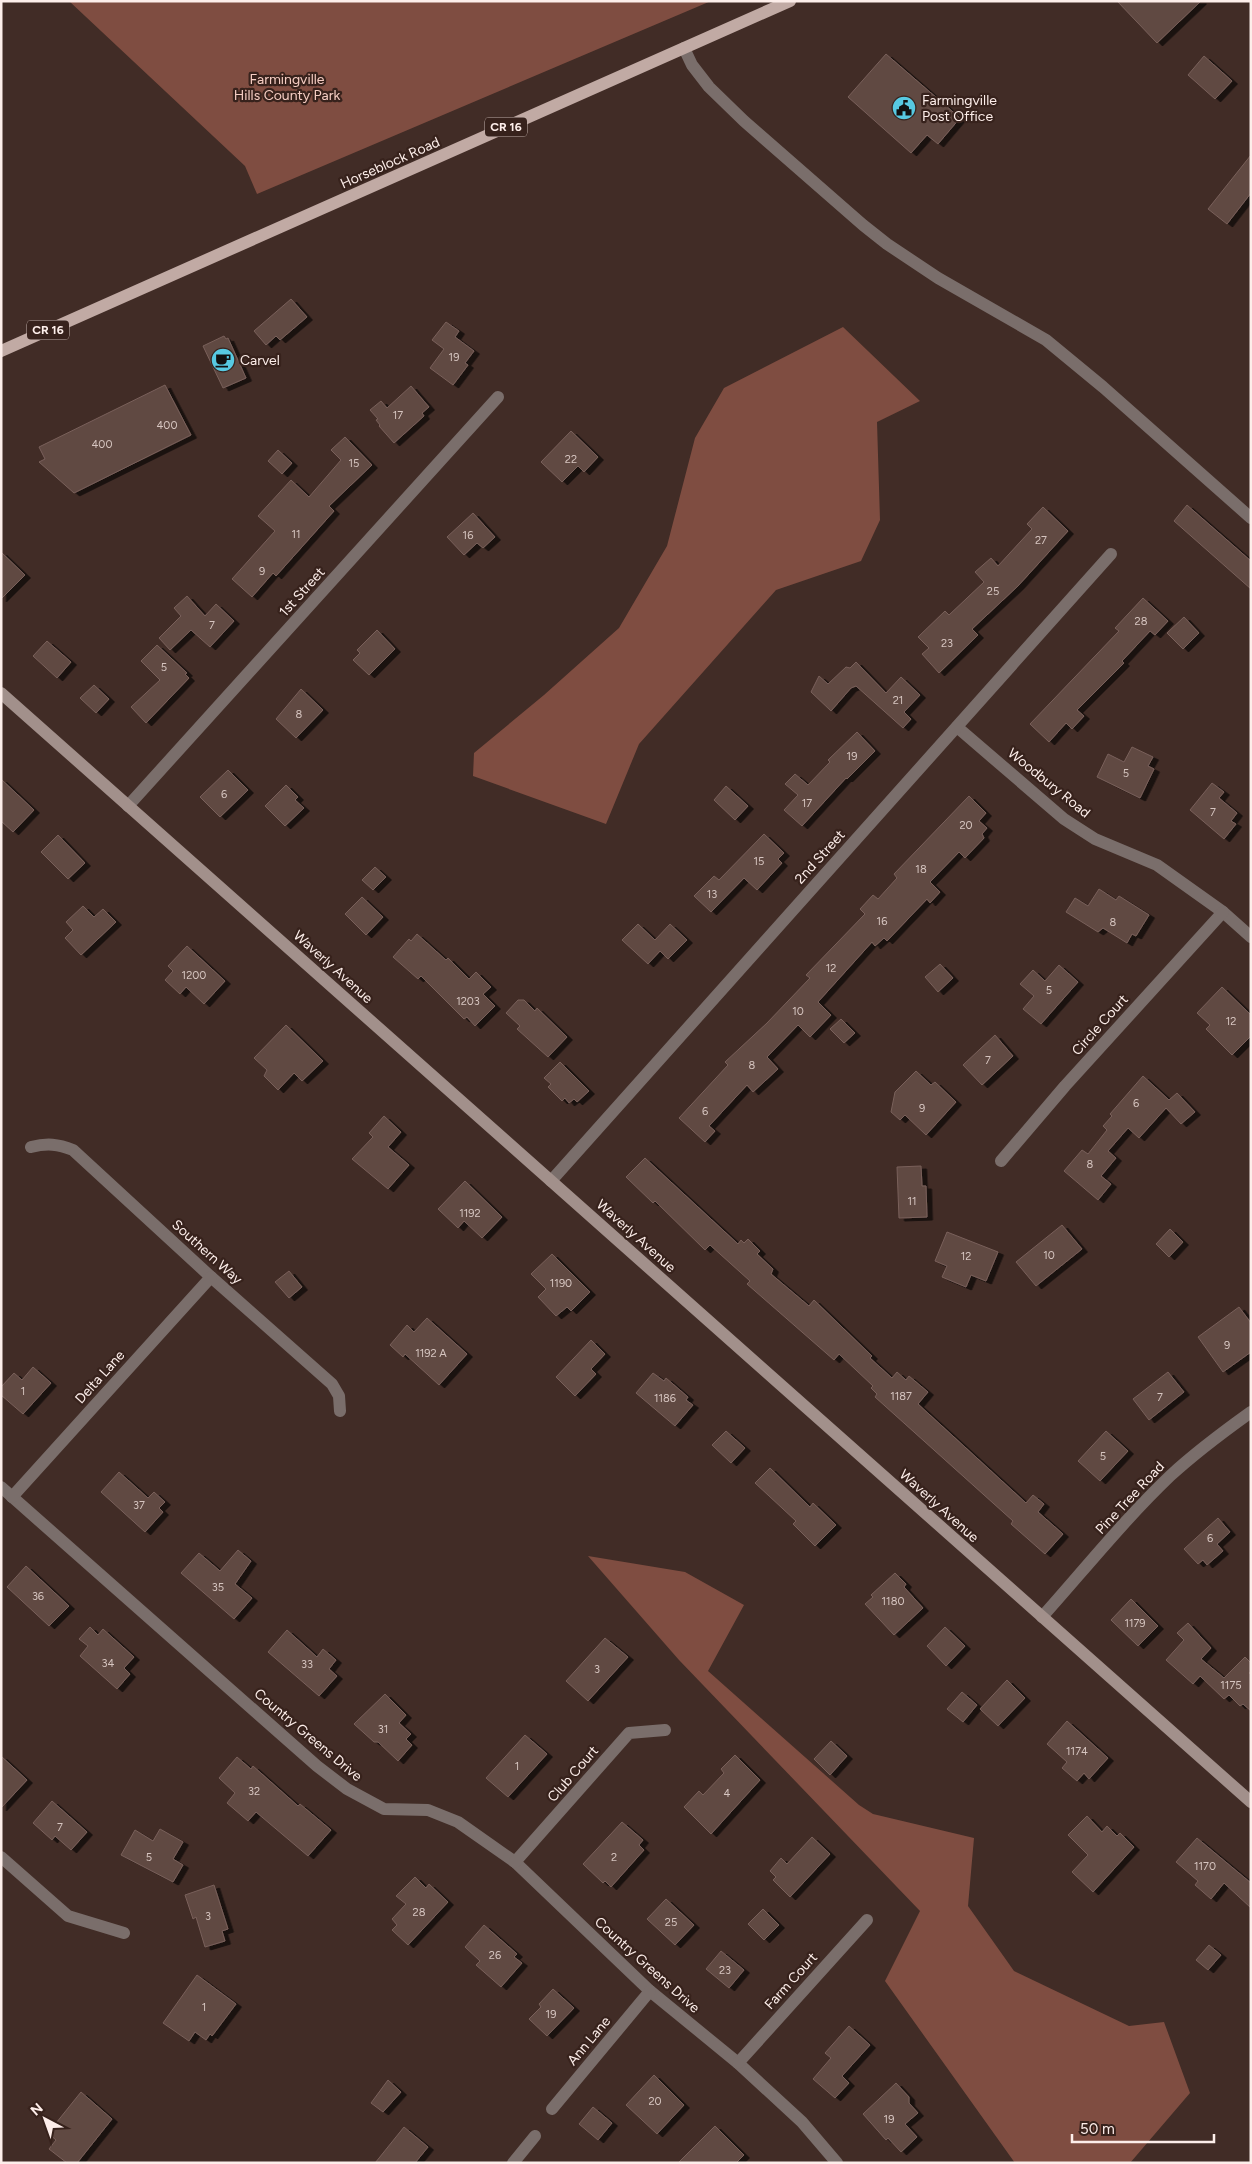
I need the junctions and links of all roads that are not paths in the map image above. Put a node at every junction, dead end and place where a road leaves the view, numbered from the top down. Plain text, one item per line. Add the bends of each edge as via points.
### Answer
1 (790, 1) edge
2 (684, 48) junction
3 (1, 350) edge
4 (498, 397) dead end
5 (1251, 518) edge
6 (1111, 554) dead end
7 (1, 693) edge
8 (957, 727) junction
9 (128, 806) junction
10 (1223, 912) junction
11 (1251, 937) edge
12 (31, 1147) dead end
13 (1001, 1161) dead end
14 (551, 1181) junction
15 (211, 1276) junction
16 (340, 1411) dead end
17 (1251, 1412) edge
18 (1, 1488) edge
19 (12, 1497) junction
20 (1042, 1618) junction
21 (665, 1730) dead end
22 (1251, 1802) edge
23 (1, 1857) edge
24 (515, 1862) junction
25 (867, 1920) dead end
26 (124, 1932) dead end
27 (650, 1991) junction
28 (738, 2063) junction
29 (552, 2109) dead end
30 (535, 2136) dead end
31 (513, 2163) edge
32 (837, 2163) edge

1 - 2 main road, Horseblock Road / CR 16
2 - 3 main road, Horseblock Road / CR 16
2 - 5 street via 709,87 863,225 938,278 1046,340
4 - 9 street, 1st Street
6 - 8 street, 2nd Street
7 - 9 street, Waverly Avenue
8 - 10 street, Woodbury Road via 1064,818 1096,839 1157,865
8 - 14 street, 2nd Street
9 - 14 street, Waverly Avenue
10 - 11 street, Woodbury Road
10 - 13 street, Circle Court
12 - 15 street, Southern Way via 58,1144 73,1150
14 - 20 street, Waverly Avenue
15 - 16 street, Southern Way via 332,1384 339,1396
15 - 19 street, Delta Lane
17 - 20 street, Pine Tree Road via 1171,1475
18 - 19 street, Country Greens Drive
19 - 24 street, Country Greens Drive via 347,1790 384,1809 428,1810 458,1822
20 - 22 street, Waverly Avenue
21 - 24 street, Club Court via 629,1732
23 - 26 street via 68,1916
24 - 27 street, Country Greens Drive
25 - 28 street, Farm Court
27 - 28 street, Country Greens Drive
27 - 29 street, Ann Lane
28 - 32 street, Country Greens Drive via 802,2122
30 - 31 street

